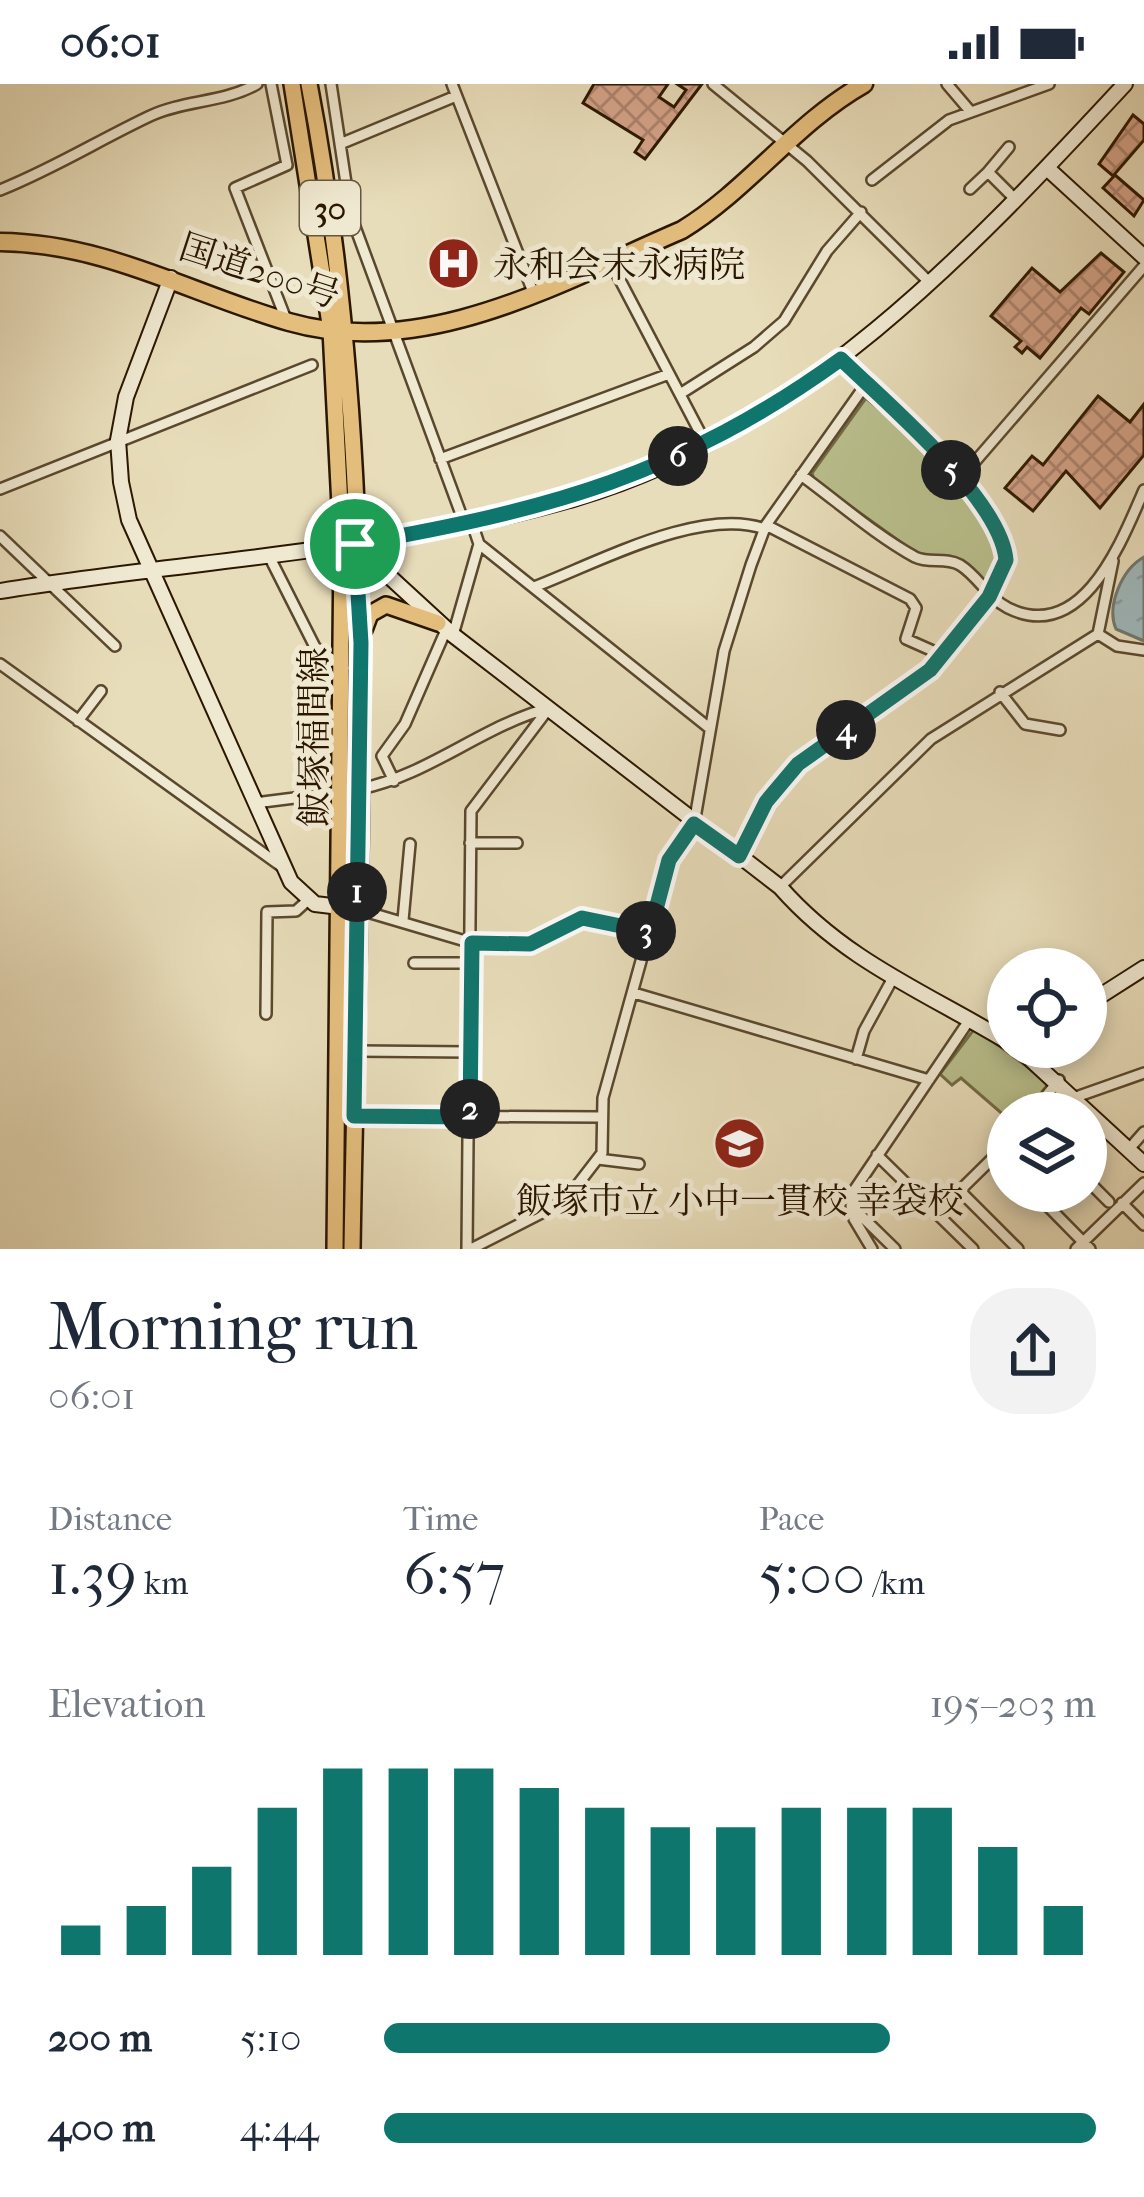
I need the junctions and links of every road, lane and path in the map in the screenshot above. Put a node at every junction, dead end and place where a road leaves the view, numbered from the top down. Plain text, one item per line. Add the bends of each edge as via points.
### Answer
1 (257, 84) edge
2 (271, 84) edge
3 (292, 84) edge
4 (309, 84) edge
5 (331, 84) edge
6 (452, 84) edge
7 (713, 84) edge
8 (864, 84) edge
9 (947, 84) edge
10 (1049, 84) edge
11 (1125, 84) edge
12 (456, 96) junction
13 (970, 111) junction
14 (786, 142) junction
15 (340, 144) junction
16 (1009, 147) dead end
17 (1047, 168) junction
18 (988, 172) junction
19 (872, 180) dead end
20 (970, 189) dead end
21 (0, 190) edge
22 (1015, 199) junction
23 (861, 212) junction
24 (0, 242) edge
25 (610, 261) junction
26 (1144, 262) edge
27 (171, 278) junction
28 (927, 280) junction
29 (533, 292) junction
30 (287, 322) junction
31 (339, 331) junction
32 (395, 334) junction
33 (841, 359) junction
34 (312, 365) dead end
35 (670, 374) junction
36 (866, 384) junction
37 (680, 394) junction
38 (118, 440) junction
39 (706, 444) junction
40 (440, 459) junction
41 (801, 475) junction
42 (960, 479) junction
43 (0, 488) edge
44 (1144, 490) edge
45 (468, 524) junction
46 (765, 527) junction
47 (1131, 530) junction
48 (0, 536) edge
49 (1144, 539) edge
50 (479, 544) junction
51 (349, 545) junction
52 (268, 554) junction
53 (1113, 561) junction
54 (150, 566) junction
55 (46, 583) junction
56 (534, 587) junction
57 (0, 591) edge
58 (989, 597) junction
59 (446, 630) junction
60 (1098, 634) junction
61 (361, 643) junction
62 (115, 646) dead end
63 (1144, 650) edge
64 (942, 655) junction
65 (0, 664) edge
66 (344, 668) junction
67 (101, 691) dead end
68 (1000, 692) junction
69 (549, 708) junction
70 (78, 721) junction
71 (708, 727) junction
72 (1060, 730) dead end
73 (394, 781) junction
74 (351, 791) junction
75 (255, 802) junction
76 (694, 824) junction
77 (470, 843) junction
78 (517, 843) dead end
79 (410, 844) dead end
80 (739, 856) junction
81 (285, 869) junction
82 (780, 887) junction
83 (307, 901) junction
84 (348, 908) junction
85 (403, 920) junction
86 (650, 932) junction
87 (472, 943) junction
88 (414, 963) dead end
89 (472, 963) junction
90 (1144, 968) edge
91 (893, 978) junction
92 (1107, 992) edge
93 (634, 993) junction
94 (266, 1014) dead end
95 (970, 1018) junction
96 (987, 1029) edge
97 (355, 1051) junction
98 (470, 1052) junction
99 (856, 1059) junction
100 (1045, 1068) edge
101 (1144, 1073) edge
102 (929, 1080) junction
103 (1059, 1080) junction
104 (1049, 1092) edge
105 (1072, 1092) edge
106 (1088, 1092) edge
107 (354, 1116) junction
108 (470, 1117) junction
109 (602, 1117) junction
110 (1107, 1127) edge
111 (1144, 1132) edge
112 (1129, 1149) junction
113 (877, 1155) junction
114 (598, 1159) junction
115 (639, 1164) dead end
116 (1144, 1164) edge
117 (987, 1165) edge
118 (1144, 1183) edge
119 (960, 1191) junction
120 (1123, 1203) junction
121 (851, 1206) junction
122 (1052, 1212) edge
123 (937, 1213) junction
124 (1144, 1225) edge
125 (1083, 1246) edge
126 (335, 1249) edge
127 (352, 1249) edge
128 (469, 1249) edge
129 (872, 1249) edge
130 (895, 1249) edge
131 (973, 1249) edge
132 (1018, 1249) edge

1 - 21 street via 154,114
2 - 30 street via 286,165 235,188
3 - 31 main road, 飯塚福間線 / 30
4 - 31 main road, 飯塚福間線 / 30
5 - 15 street
6 - 12 street
7 - 14 street
8 - 14 highway, 国道200号
9 - 13 street
10 - 13 street
11 - 17 street
12 - 15 street
12 - 29 street
13 - 19 street
14 - 23 street
14 - 25 highway, 国道200号 via 712,212
15 - 32 street via 351,216
16 - 18 street
17 - 22 street
17 - 26 street
18 - 20 street
18 - 22 street
22 - 28 street
23 - 28 street
23 - 37 street via 784,321
24 - 27 highway, 国道200号 via 70,247
25 - 29 highway, 国道200号
25 - 35 street
26 - 42 street
27 - 30 highway, 国道200号
27 - 38 street
28 - 33 street
29 - 32 highway, 国道200号
30 - 31 highway, 国道200号
31 - 32 highway, 国道200号
31 - 51 main road, 飯塚福間線 / 30
32 - 40 street
33 - 36 street
33 - 39 street
34 - 38 street
35 - 37 street
35 - 40 street
36 - 41 street
36 - 42 street
37 - 39 street
38 - 43 street
38 - 54 street via 129,520
39 - 45 street via 577,498
40 - 45 street
41 - 46 street
41 - 58 street via 914,556 957,563
42 - 58 street via 1005,546 1005,568
44 - 47 street
45 - 50 street
45 - 51 street
46 - 56 street via 732,520 695,527
46 - 64 street via 910,599 916,608 906,639
46 - 71 street
47 - 49 street
47 - 53 street
48 - 55 street
50 - 56 street
50 - 59 street
51 - 52 street
51 - 59 street
51 - 61 main road, 飯塚福間線 / 30
51 - 66 main road, 飯塚福間線 / 30
52 - 54 street
52 - 66 street via 315,647
53 - 58 street via 1060,611 1023,614
53 - 60 street
54 - 55 street
54 - 75 street
55 - 57 street
55 - 62 street
56 - 71 street
58 - 64 street
59 - 61 main road via 386,605 365,621
59 - 69 street
59 - 73 street via 382,757
60 - 63 street
60 - 68 street
61 - 74 main road, 飯塚福間線 / 30
64 - 80 street via 798,764 766,802
65 - 70 street
66 - 74 main road, 飯塚福間線 / 30
67 - 70 street
68 - 72 street via 1025,724
68 - 82 street via 892,772
69 - 73 street
69 - 76 street
69 - 77 street via 471,811
70 - 81 street
71 - 76 street
73 - 74 street
74 - 75 street
74 - 84 main road, 飯塚福間線 / 30
75 - 81 street
76 - 80 street
76 - 86 street via 669,860
77 - 78 street
77 - 87 street
79 - 85 street
80 - 82 street
81 - 83 street
82 - 91 street via 818,930
83 - 84 street
83 - 94 street via 296,911 267,912
84 - 85 street
84 - 97 main road, 飯塚福間線 / 30
84 - 126 main road, 飯塚福間線 / 30
85 - 87 street
86 - 87 street via 582,918 530,944
86 - 93 street
87 - 89 street
88 - 89 street
89 - 98 street
90 - 92 street
91 - 95 street
91 - 99 street
93 - 99 street
93 - 109 street
95 - 96 street
95 - 102 street
97 - 98 street
97 - 107 main road, 飯塚福間線 / 30
98 - 108 street
99 - 102 street
100 - 103 street
101 - 106 street
102 - 113 street
103 - 104 street
103 - 105 street
107 - 108 street
107 - 127 main road, 飯塚福間線 / 30
108 - 109 street
108 - 128 street
109 - 114 street
110 - 112 street
111 - 112 street
112 - 116 street
113 - 121 street
113 - 123 street
114 - 115 street
114 - 128 street via 566,1201
117 - 119 street
118 - 120 street
119 - 123 street
119 - 132 street
120 - 124 street
120 - 125 street
121 - 129 street
121 - 130 street
122 - 125 street
123 - 131 street

